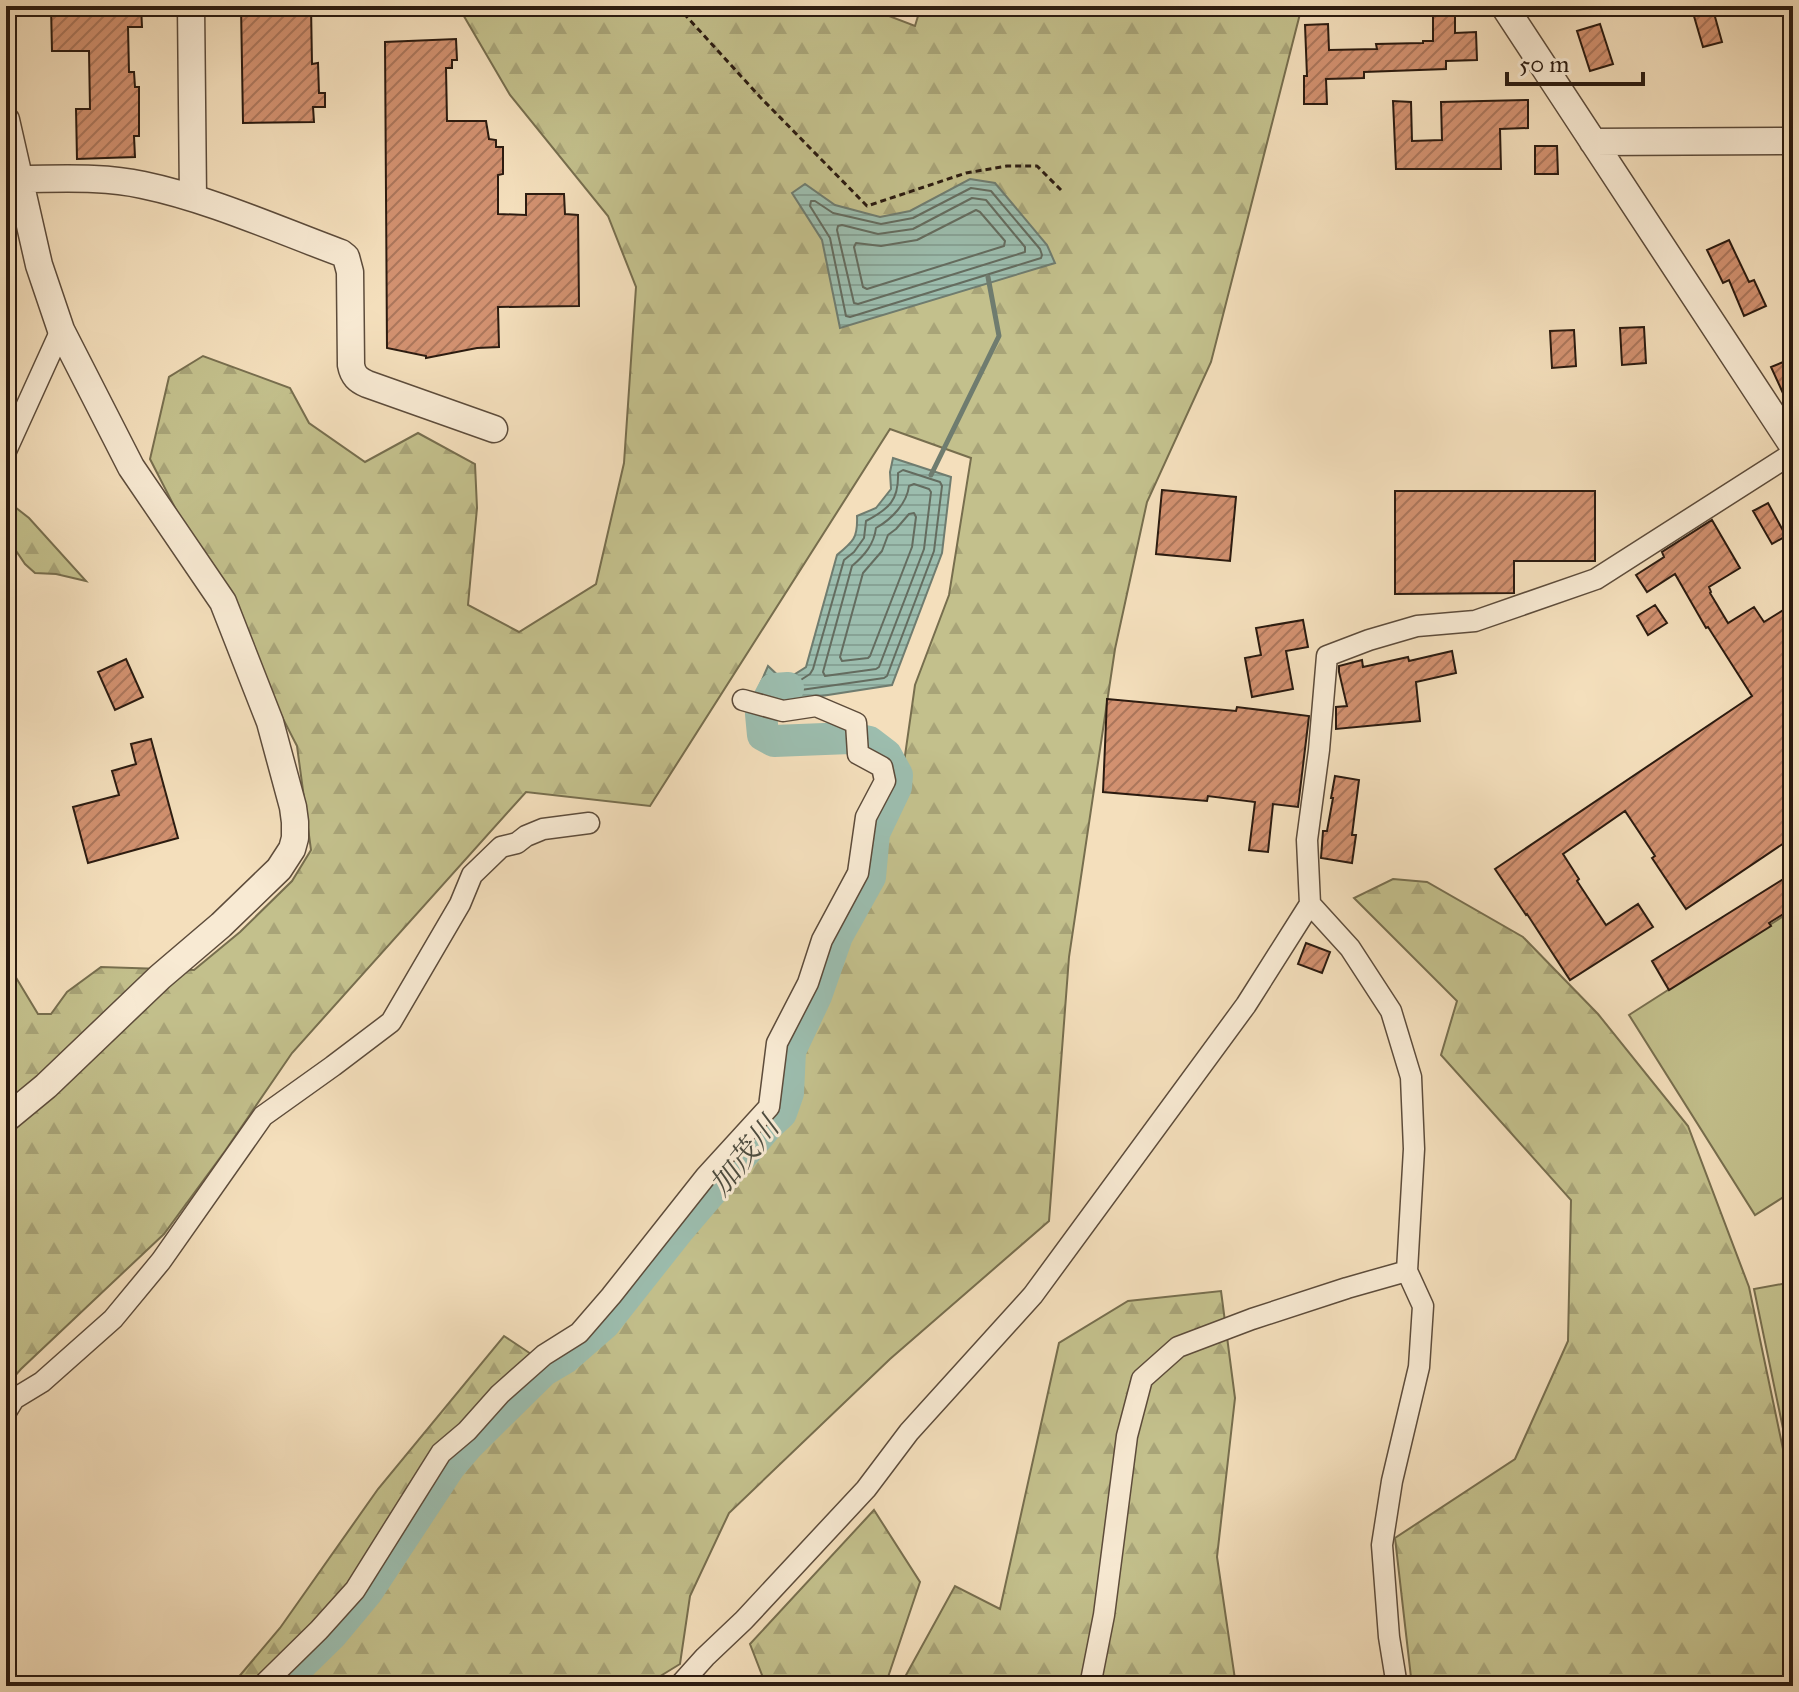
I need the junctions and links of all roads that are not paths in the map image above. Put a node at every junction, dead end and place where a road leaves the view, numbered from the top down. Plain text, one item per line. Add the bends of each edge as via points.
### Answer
1 (191, 6) edge
2 (1504, 6) edge
3 (6, 120) edge
4 (1793, 141) edge
5 (1593, 142) junction
6 (19, 179) junction
7 (193, 198) junction
8 (61, 330) junction
9 (494, 429) dead end
10 (1793, 446) edge
11 (6, 451) edge
12 (1793, 453) edge
13 (743, 700) dead end
14 (589, 823) dead end
15 (1310, 904) junction
16 (6, 1119) edge
17 (1407, 1271) junction
18 (6, 1412) edge
19 (262, 1686) edge
20 (679, 1686) edge
21 (1090, 1686) edge
22 (1397, 1686) edge

1 - 7 street
2 - 5 street
3 - 6 street
4 - 5 street
5 - 10 street
6 - 7 street via 121,181
6 - 8 street
7 - 9 street via 341,253 350,272 355,377
8 - 11 street
8 - 16 street via 131,467 223,602 270,722 293,807 295,838 279,869
12 - 15 street via 1596,579 1475,621 1417,626 1327,656 1307,840
13 - 19 street via 783,711 816,706 856,723 858,754 882,767 885,781 866,817 858,873 777,1043 769,1107 579,1333 544,1355 441,1453 355,1590
14 - 18 street via 543,829 501,847 472,875 391,1022 263,1116 161,1261 113,1319 42,1382 14,1399
15 - 17 street via 1350,948 1391,1011 1411,1077 1414,1149
15 - 20 street via 1246,1005 1033,1295 909,1432 866,1489
17 - 21 street via 1178,1347 1142,1379 1127,1436
17 - 22 street via 1423,1306 1419,1367 1382,1545

